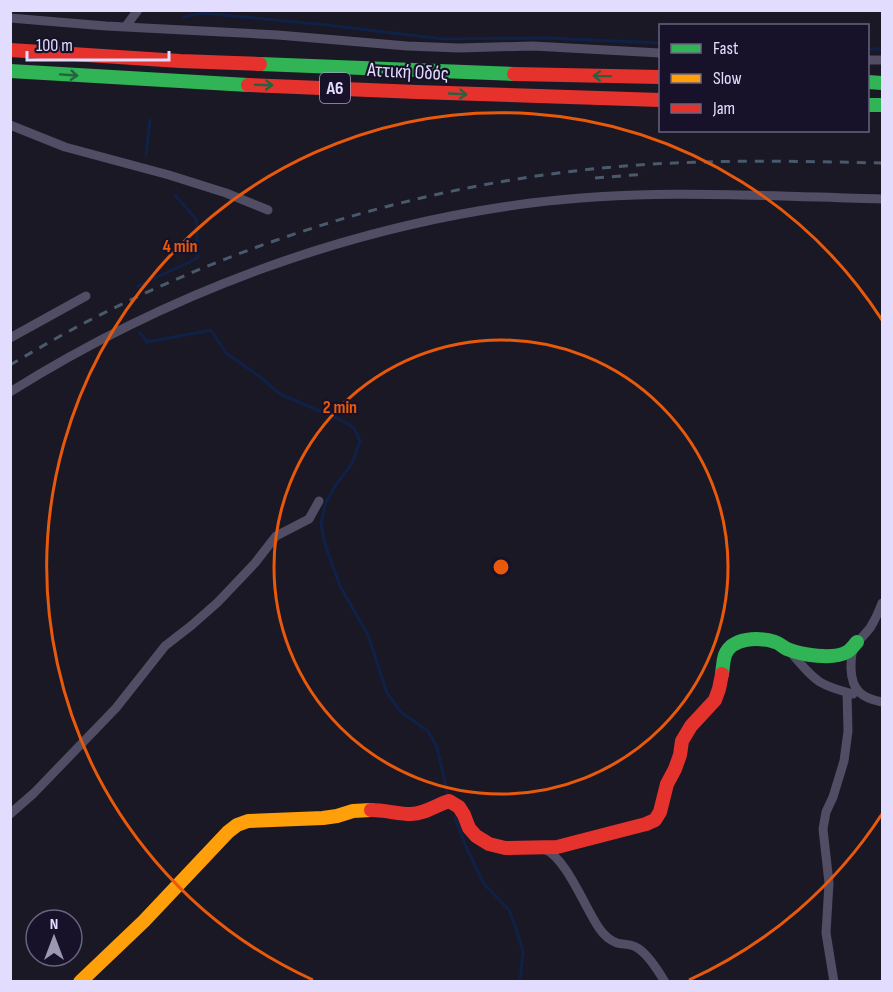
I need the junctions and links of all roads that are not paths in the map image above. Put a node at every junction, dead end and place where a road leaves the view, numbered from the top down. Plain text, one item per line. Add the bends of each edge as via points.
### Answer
1 (138, 10) edge
2 (10, 18) edge
3 (126, 26) junction
4 (10, 50) edge
5 (659, 53) edge
6 (10, 71) edge
7 (659, 77) edge
8 (659, 100) edge
9 (10, 125) edge
10 (882, 199) edge
11 (268, 210) dead end
12 (86, 296) dead end
13 (10, 338) edge
14 (10, 392) edge
15 (319, 501) dead end
16 (882, 603) edge
17 (857, 642) junction
18 (787, 649) junction
19 (847, 693) junction
20 (870, 700) junction
21 (882, 702) edge
22 (10, 814) edge
23 (576, 842) junction
24 (538, 848) junction
25 (563, 866) junction
26 (80, 981) edge
27 (664, 981) edge
28 (834, 981) edge

1 - 3 street
2 - 3 street
3 - 5 street via 415,47 533,46
7 -> 4 main road, Αττική Οδός / Α6 via 203,62
6 -> 8 main road, Αττική Οδός / Α6 via 180,82
9 - 11 street via 65,147 181,179
10 - 14 street via 693,194 611,197 532,203 416,223 280,262 215,286 96,342
12 - 13 street
15 - 22 street via 309,519 276,536 218,602 165,646 116,708
16 - 17 street
17 - 18 main road via 848,652 835,656
17 - 20 street via 852,652 852,681
18 - 19 street via 819,681
18 - 23 main road via 762,640 741,640 730,645 715,700 682,741 678,762 655,820
19 - 20 street
19 - 28 street via 844,761 826,812 824,830 829,883 826,933
20 - 21 street
23 - 24 main road
23 - 25 street via 569,847
24 - 25 street via 547,849
24 - 26 main road via 489,844 476,836 459,807 449,801 412,814 353,811 337,816 248,821 228,832 144,921
25 - 27 street via 600,929 617,943 639,949

